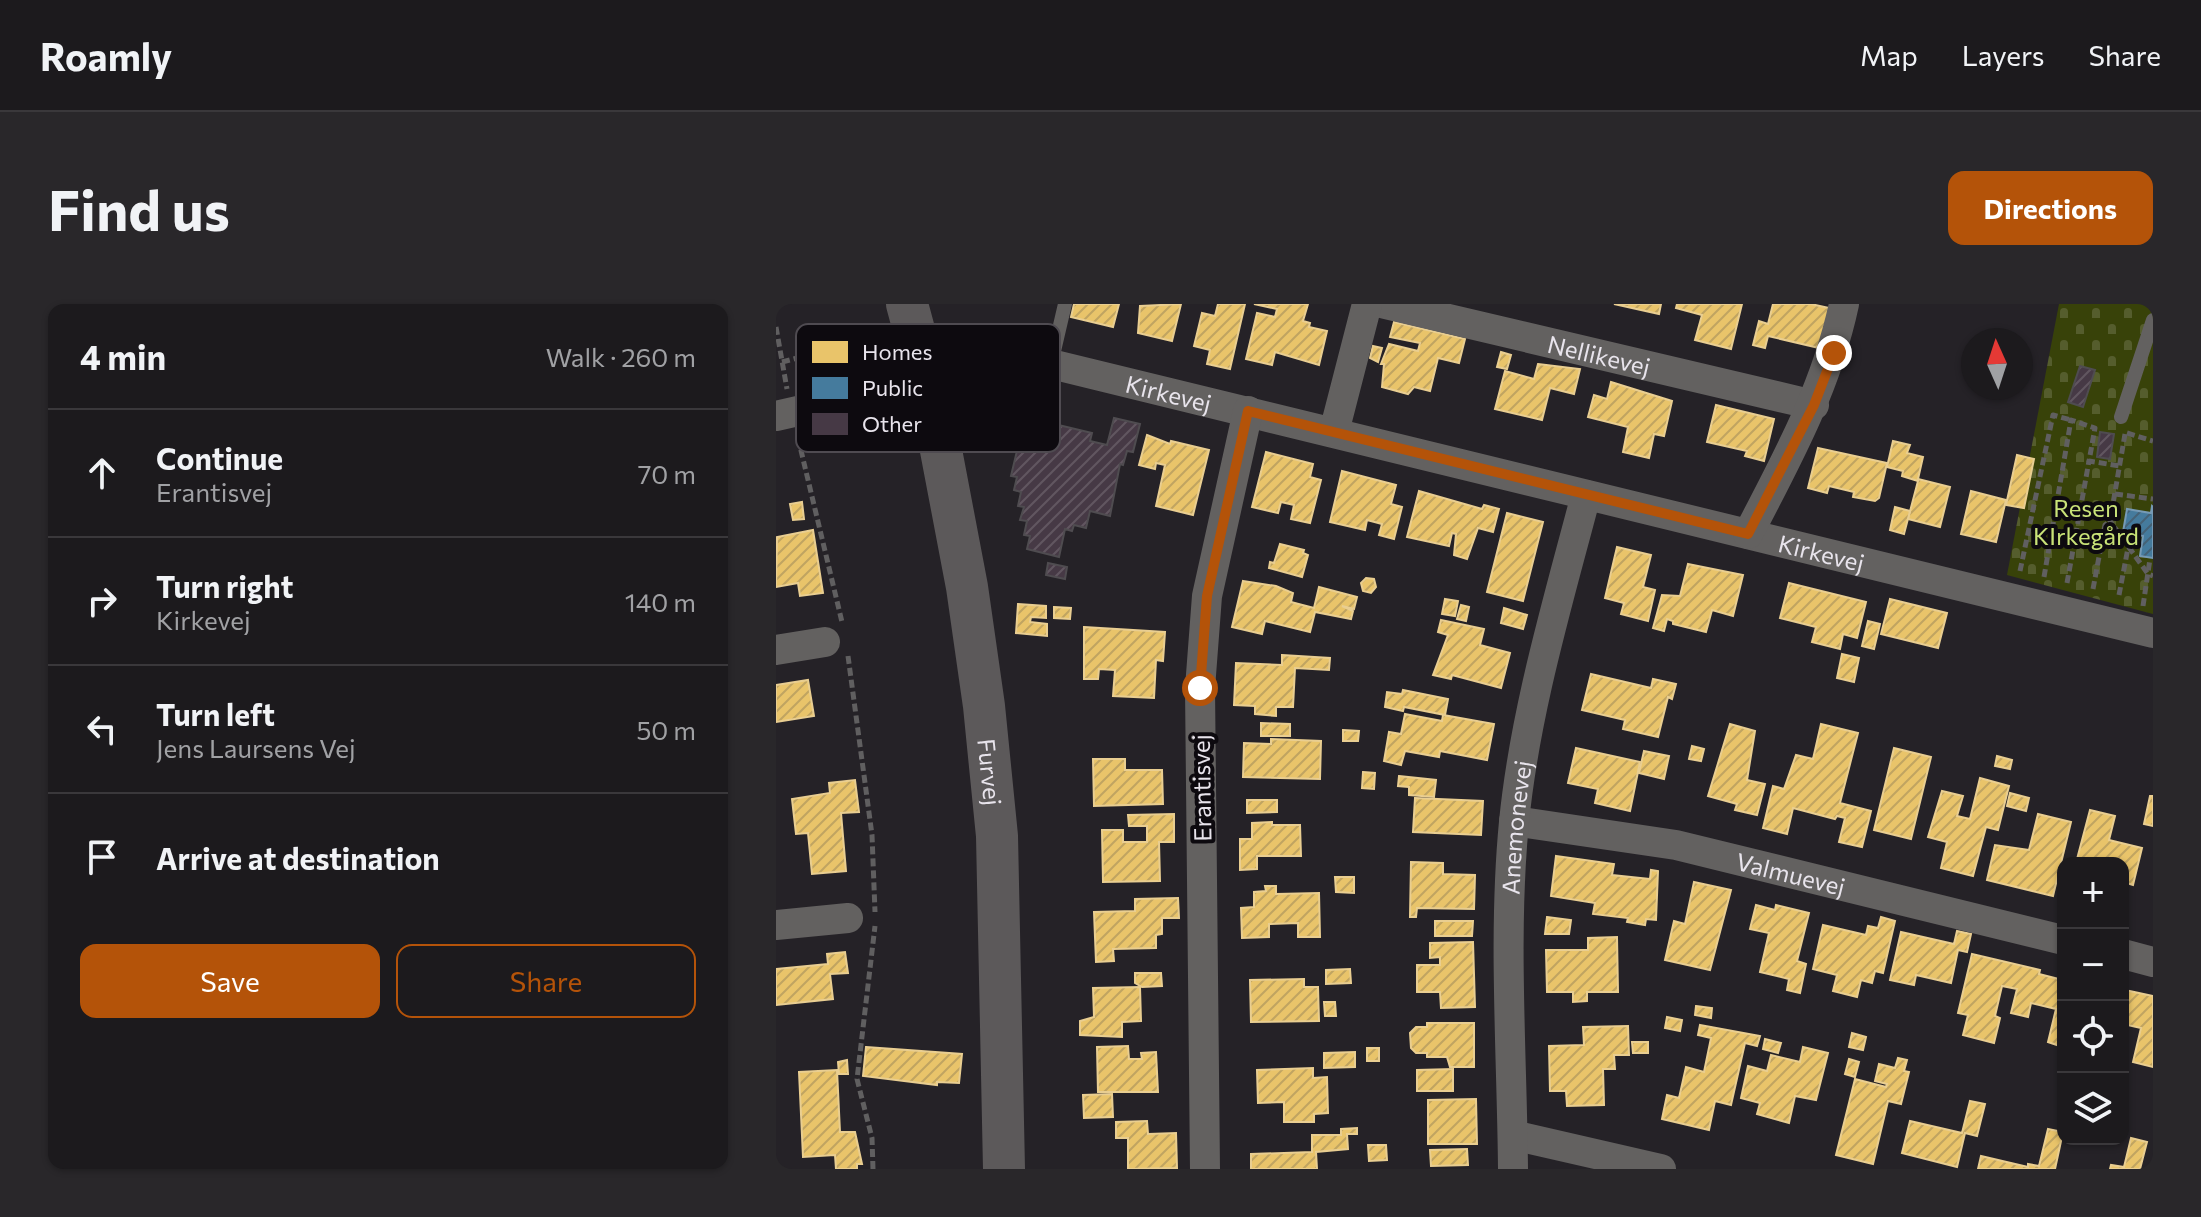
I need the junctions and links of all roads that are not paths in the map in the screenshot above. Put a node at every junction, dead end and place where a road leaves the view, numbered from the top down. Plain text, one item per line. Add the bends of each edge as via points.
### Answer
1 (1065, 304) edge
2 (1367, 304) edge
3 (1385, 304) edge
4 (1844, 304) edge
5 (2153, 320) edge
6 (1060, 325) edge
7 (1060, 366) edge
8 (1814, 405) junction
9 (1248, 411) junction
10 (2121, 417) road end
11 (1334, 432) junction
12 (941, 452) edge
13 (1586, 495) junction
14 (1748, 534) junction
15 (2146, 631) edge
16 (839, 643) road end
17 (776, 650) edge
18 (1514, 821) junction
19 (848, 918) dead end
20 (776, 925) edge
21 (2057, 939) edge
22 (2129, 956) edge
23 (2153, 962) edge
24 (1513, 1135) junction
25 (1004, 1169) edge
26 (1205, 1169) edge
27 (1513, 1169) edge
28 (1661, 1169) edge

1 - 6 lane
2 - 11 street
3 - 8 street, Nellikevej
4 - 8 street via 1834,353
5 - 10 lane
7 - 9 street, Kirkevej
8 - 14 street
9 - 11 street, Kirkevej
9 - 26 street, Erantisvej via 1207,596 1200,688
11 - 13 street, Kirkevej
12 - 25 main road, Furvej via 967,587 997,836
13 - 14 street, Kirkevej
13 - 18 street, Anemonevej via 1526,732
14 - 15 street, Kirkevej
16 - 17 street
18 - 21 street, Valmuevej via 1676,845
18 - 24 street, Anemonevej
19 - 20 street
22 - 23 street
24 - 27 street, Anemonevej
24 - 28 street

